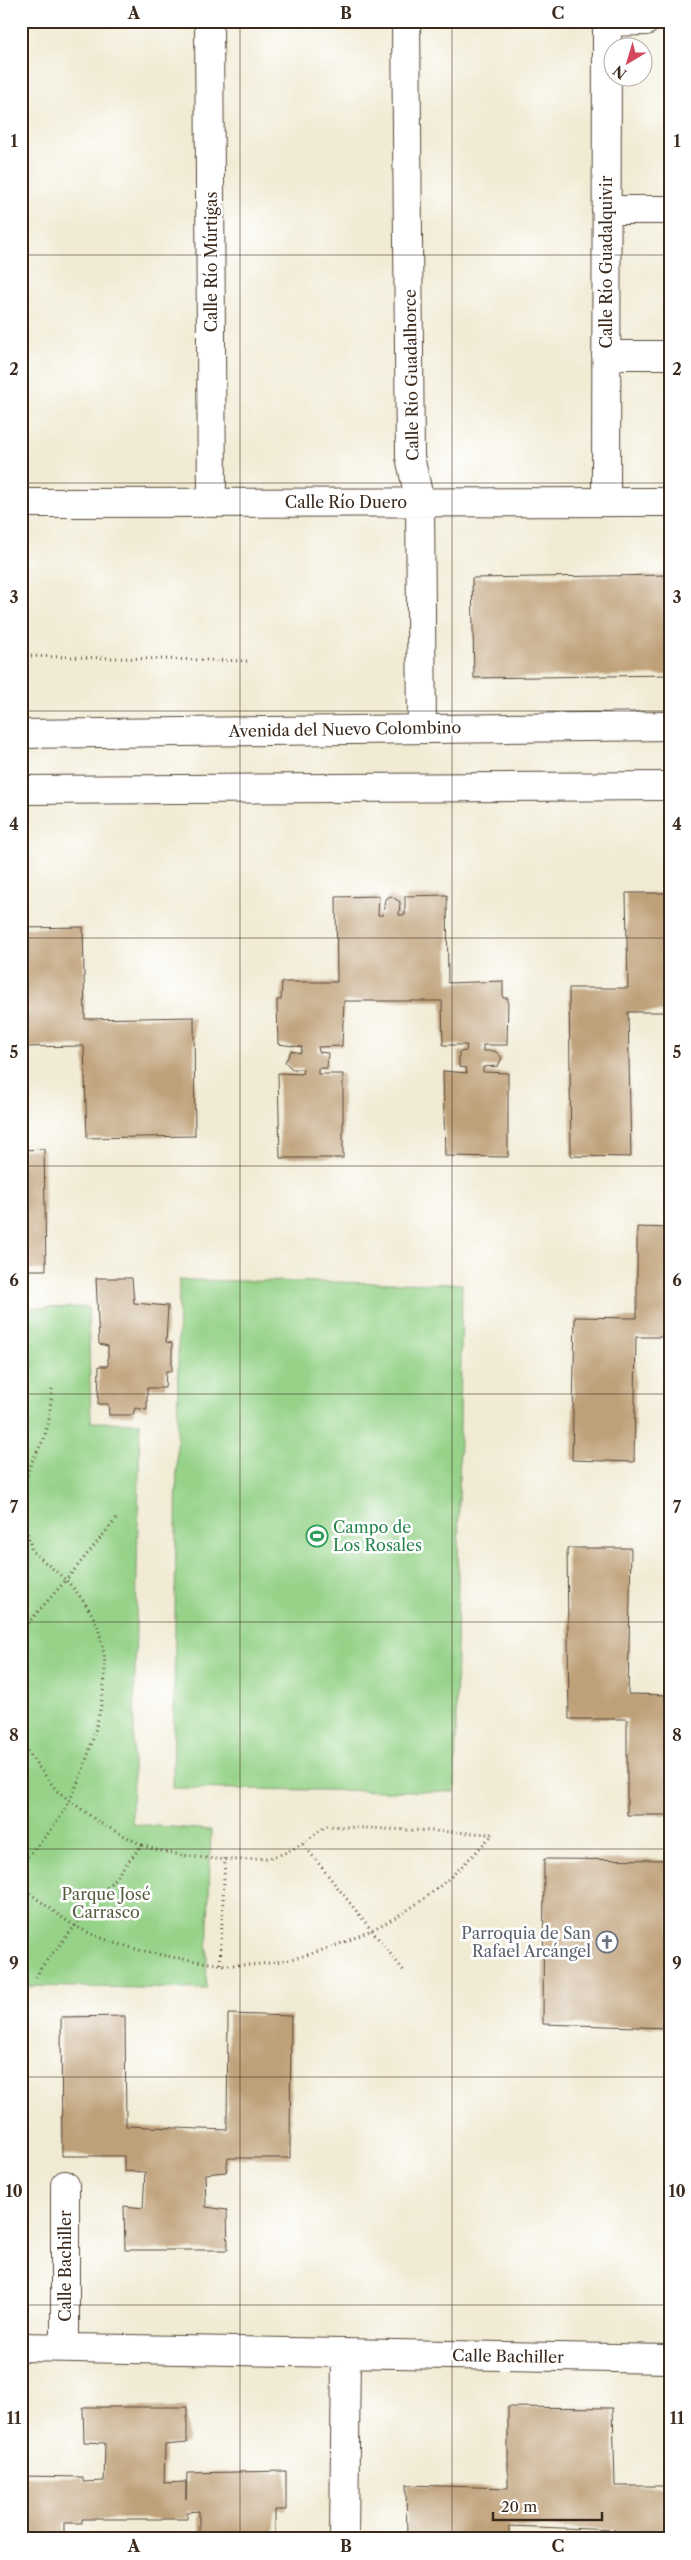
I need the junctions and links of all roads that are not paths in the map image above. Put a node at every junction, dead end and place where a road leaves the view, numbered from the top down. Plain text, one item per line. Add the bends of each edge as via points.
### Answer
1 (209, 21) edge
2 (406, 21) edge
3 (646, 21) edge
4 (607, 22) edge
5 (606, 210) junction
6 (670, 210) edge
7 (606, 355) junction
8 (670, 355) edge
9 (212, 502) junction
10 (420, 502) junction
11 (606, 502) junction
12 (670, 502) edge
13 (21, 503) edge
14 (670, 726) edge
15 (422, 727) junction
16 (21, 734) edge
17 (670, 786) edge
18 (21, 790) edge
19 (65, 2185) dead end
20 (21, 2347) edge
21 (66, 2348) junction
22 (346, 2353) junction
23 (670, 2359) edge
24 (344, 2539) edge

1 - 9 street, Calle Río Múrtigas
2 - 10 street, Calle Río Guadalhorce via 410,457
3 - 4 street
4 - 5 street, Calle Río Guadalquivir
5 - 6 street
5 - 7 street, Calle Río Guadalquivir
7 - 8 street
7 - 11 street, Calle Río Guadalquivir
9 - 10 street, Calle Río Duero
9 - 13 street, Calle Río Duero
10 - 11 street, Calle Río Duero
10 - 15 street, Calle Río Guadalhorce
11 - 12 street, Calle Río Duero
14 - 15 street, Avenida del Nuevo Colombino
15 - 16 street, Avenida del Nuevo Colombino
17 - 18 street
19 - 21 street, Calle Bachiller
20 - 21 street, Calle Bachiller
21 - 22 street, Calle Bachiller
22 - 23 street, Calle Bachiller
22 - 24 street

